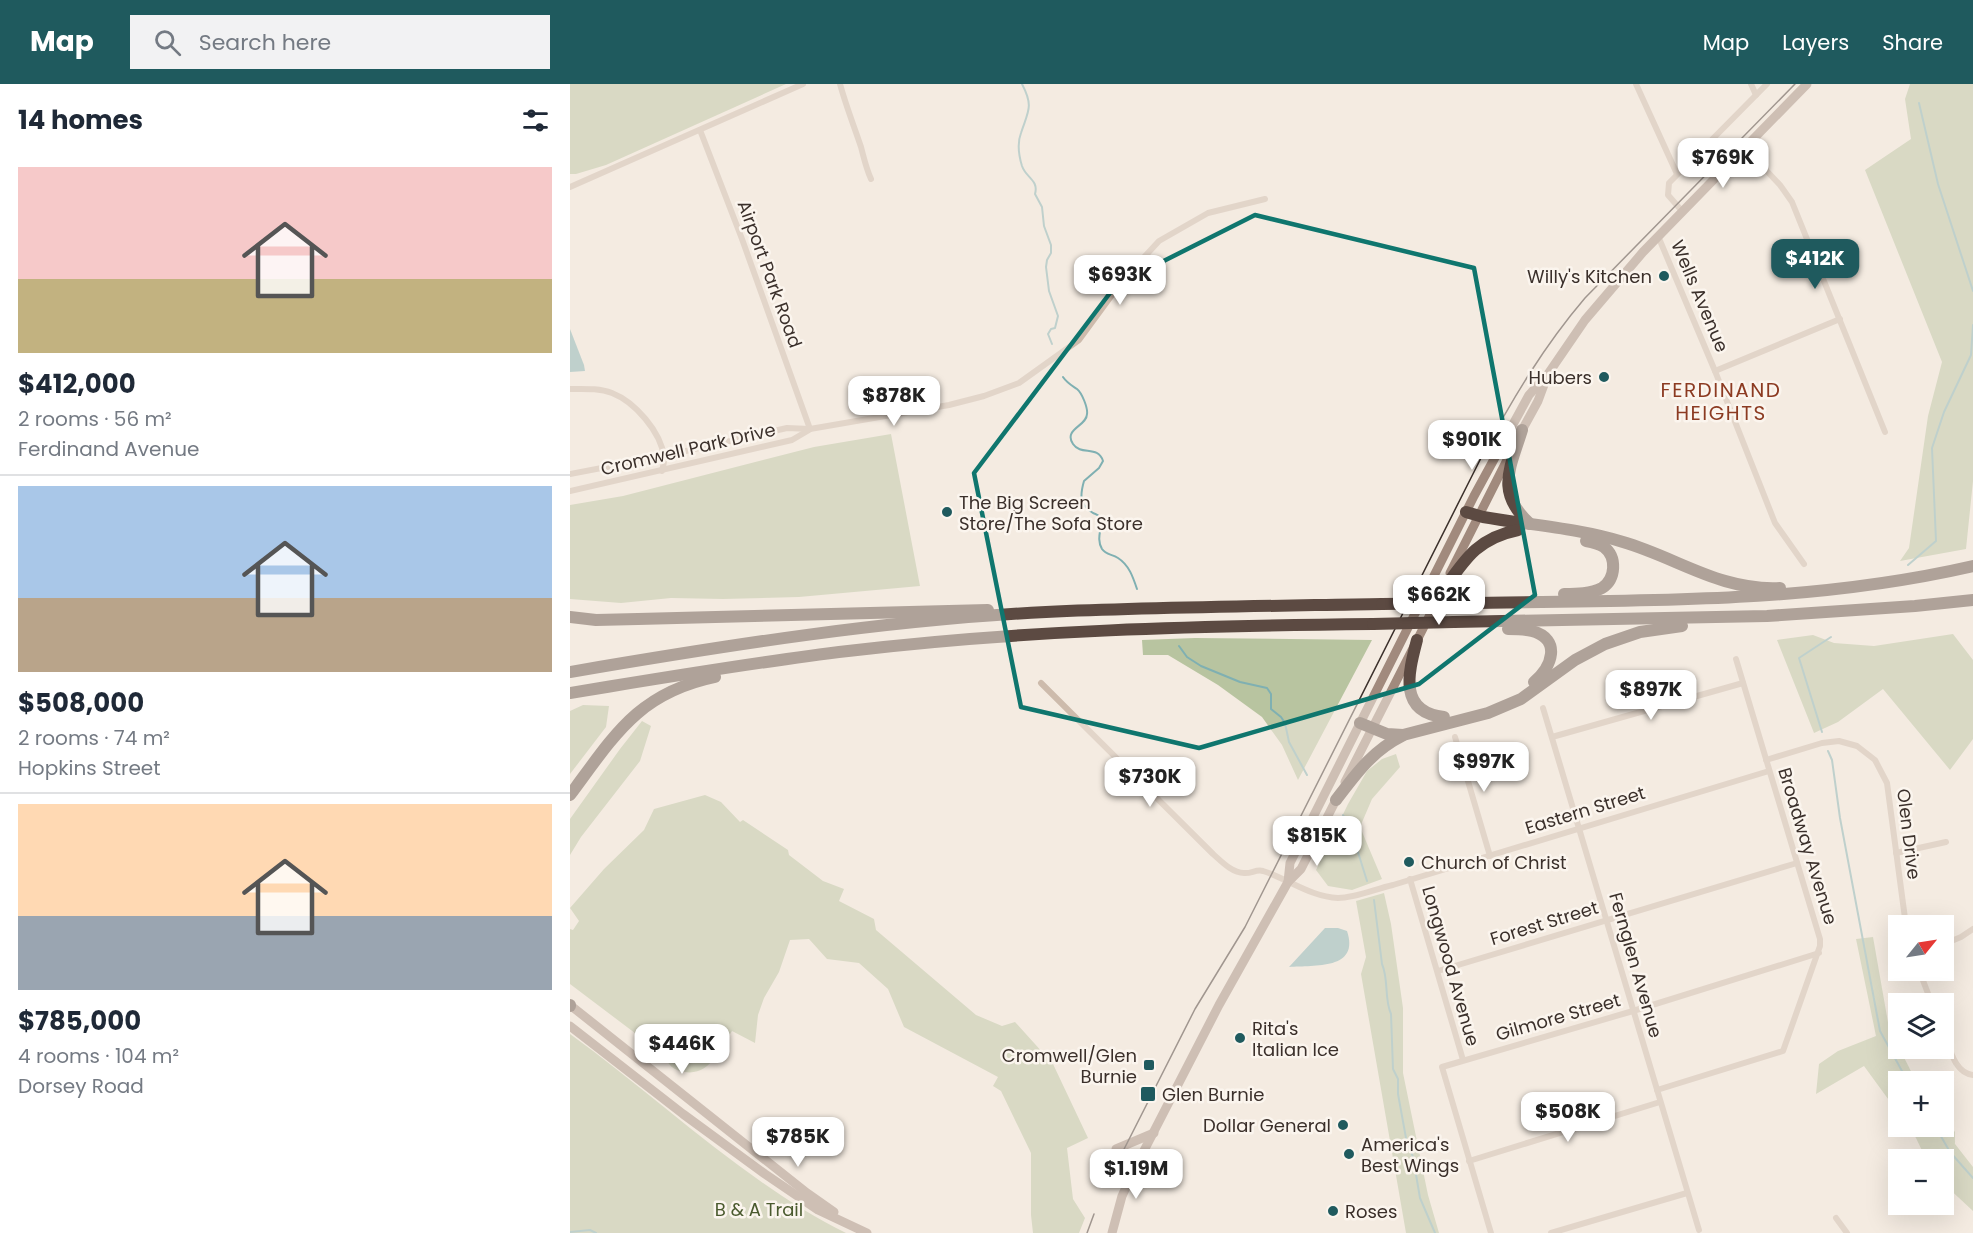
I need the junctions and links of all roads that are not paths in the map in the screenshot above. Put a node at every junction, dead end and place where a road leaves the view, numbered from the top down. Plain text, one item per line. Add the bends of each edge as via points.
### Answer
1 (803, 84) edge
2 (840, 84) edge
3 (1636, 84) edge
4 (1751, 84) edge
5 (1767, 84) edge
6 (1807, 84) edge
7 (1756, 95) junction
8 (700, 130) junction
9 (1744, 147) junction
10 (1677, 174) junction
11 (871, 179) dead end
12 (570, 187) edge
13 (1265, 199) dead end
14 (1682, 211) junction
15 (1658, 236) junction
16 (1839, 319) junction
17 (1715, 371) junction
18 (1548, 374) junction
19 (570, 389) edge
20 (810, 429) junction
21 (1522, 430) junction
22 (1885, 432) dead end
23 (664, 456) junction
24 (662, 471) junction
25 (570, 474) edge
26 (570, 491) edge
27 (1472, 516) junction
28 (1531, 525) junction
29 (1518, 530) junction
30 (1804, 564) dead end
31 (1973, 566) edge
32 (1848, 588) junction
33 (1437, 599) junction
34 (1973, 600) edge
35 (1491, 603) junction
36 (1046, 612) junction
37 (1767, 616) junction
38 (570, 617) edge
39 (1454, 622) junction
40 (1417, 640) junction
41 (849, 651) junction
42 (1736, 659) dead end
43 (570, 672) edge
44 (1743, 682) junction
45 (1041, 683) dead end
46 (570, 693) edge
47 (1543, 708) dead end
48 (1444, 717) junction
49 (1368, 723) junction
50 (1403, 735) junction
51 (1455, 737) dead end
52 (1552, 737) junction
53 (1766, 760) junction
54 (1769, 771) junction
55 (570, 795) edge
56 (1336, 800) junction
57 (1579, 827) junction
58 (1946, 842) dead end
59 (1896, 852) junction
60 (1490, 856) junction
61 (1797, 863) junction
62 (1410, 879) junction
63 (1288, 882) junction
64 (1905, 915) edge
65 (1607, 919) junction
66 (1973, 929) edge
67 (1954, 940) edge
68 (1819, 953) junction
69 (1438, 970) junction
70 (570, 1005) edge
71 (1633, 1011) junction
72 (570, 1026) edge
73 (1954, 1057) edge
74 (1463, 1060) junction
75 (1973, 1075) edge
76 (1657, 1090) junction
77 (1660, 1102) junction
78 (1154, 1133) junction
79 (1116, 1149) dead end
80 (1469, 1161) junction
81 (1688, 1193) junction
82 (1836, 1218) dead end
83 (853, 1226) junction
84 (1698, 1230) dead end
85 (867, 1233) edge
86 (1112, 1233) edge
87 (1491, 1233) edge
88 (1551, 1233) edge
89 (1847, 1233) edge

1 - 8 street
2 - 11 street
3 - 10 street
4 - 7 street
5 - 7 street
6 - 9 main road
7 - 10 street
8 - 12 street
8 - 20 street, Airport Park Road
9 - 14 main road
9 - 16 street via 1792,202
10 - 14 street via 1668,185 1668,192
13 - 20 street, Cromwell Park Drive via 1208,213 1159,241 1123,280 1079,340 1019,383 949,405
14 - 15 main road
15 - 17 street, Wells Avenue
15 - 18 main road via 1585,320
16 - 17 street
16 - 22 street
17 - 30 street, Wells Avenue via 1775,524
18 - 21 main road
18 - 27 main road via 1525,403
19 - 23 street via 600,390 625,399 646,420
20 - 23 street, Cromwell Park Drive via 787,428
20 - 24 street, Cromwell Park Drive via 792,440
21 - 27 main road
21 - 28 highway via 1508,489 1515,509
23 - 24 street
23 - 25 street, Cromwell Park Drive
24 - 26 street, Cromwell Park Drive
27 - 28 highway
27 - 29 highway via 1493,526
27 - 33 main road
27 - 49 main road
28 - 32 highway via 1623,542 1741,586
29 - 33 highway via 1479,545
29 - 35 highway via 1599,544 1612,559 1612,576 1595,591
31 - 32 highway
32 - 35 highway via 1724,599
33 - 40 main road
34 - 37 highway
35 - 36 highway, bridge
36 - 38 highway via 973,609 638,620
36 - 43 highway via 788,637
37 - 39 highway
37 - 50 highway via 1631,634 1582,656 1508,706
39 - 41 highway, bridge via 1115,630
39 - 48 highway via 1536,632 1549,644 1551,658 1544,673 1517,693
40 - 48 highway via 1408,676 1410,693 1424,710
40 - 49 main road
41 - 46 highway
41 - 55 highway via 696,681 660,696 637,712 614,736
42 - 44 street, Broadway Avenue
44 - 52 street
44 - 53 street, Broadway Avenue
45 - 63 street via 1220,860 1237,872 1262,871
47 - 52 street, Fernglen Avenue
48 - 49 highway via 1403,728
49 - 50 highway via 1387,734
49 - 56 main road
49 - 63 main road via 1290,863
50 - 56 highway via 1370,758
51 - 60 street
52 - 57 street, Fernglen Avenue
53 - 54 street, Broadway Avenue
53 - 59 street, Olen Drive via 1832,741 1845,741 1864,750 1880,766 1887,783
54 - 57 street, Eastern Street
54 - 61 street, Broadway Avenue
56 - 63 main road via 1301,869
57 - 60 street, Eastern Street
57 - 65 street, Fernglen Avenue
58 - 59 street
59 - 64 street, Olen Drive
60 - 62 street, Eastern Street
61 - 65 street, Forest Street
61 - 68 street, Broadway Avenue via 1820,939
62 - 63 street, Eastern Street via 1342,898 1327,897
62 - 69 street, Longwood Avenue
63 - 78 main road
65 - 69 street, Forest Street
65 - 71 street, Fernglen Avenue
66 - 67 street
68 - 71 street, Gilmore Street
68 - 76 street, Broadway Avenue via 1783,1051
69 - 74 street, Longwood Avenue
70 - 83 main road
71 - 74 street, Gilmore Street
71 - 76 street, Fernglen Avenue
72 - 83 main road via 765,1174 819,1210
73 - 75 street via 1964,1073
74 - 80 street, Gilmore Street via 1442,1067
76 - 77 street, Fernglen Avenue
77 - 80 street
77 - 81 street, Fernglen Avenue
78 - 79 main road
78 - 86 main road via 1122,1196
80 - 87 street
81 - 84 street, Fernglen Avenue
81 - 88 street
82 - 89 street
83 - 85 main road

